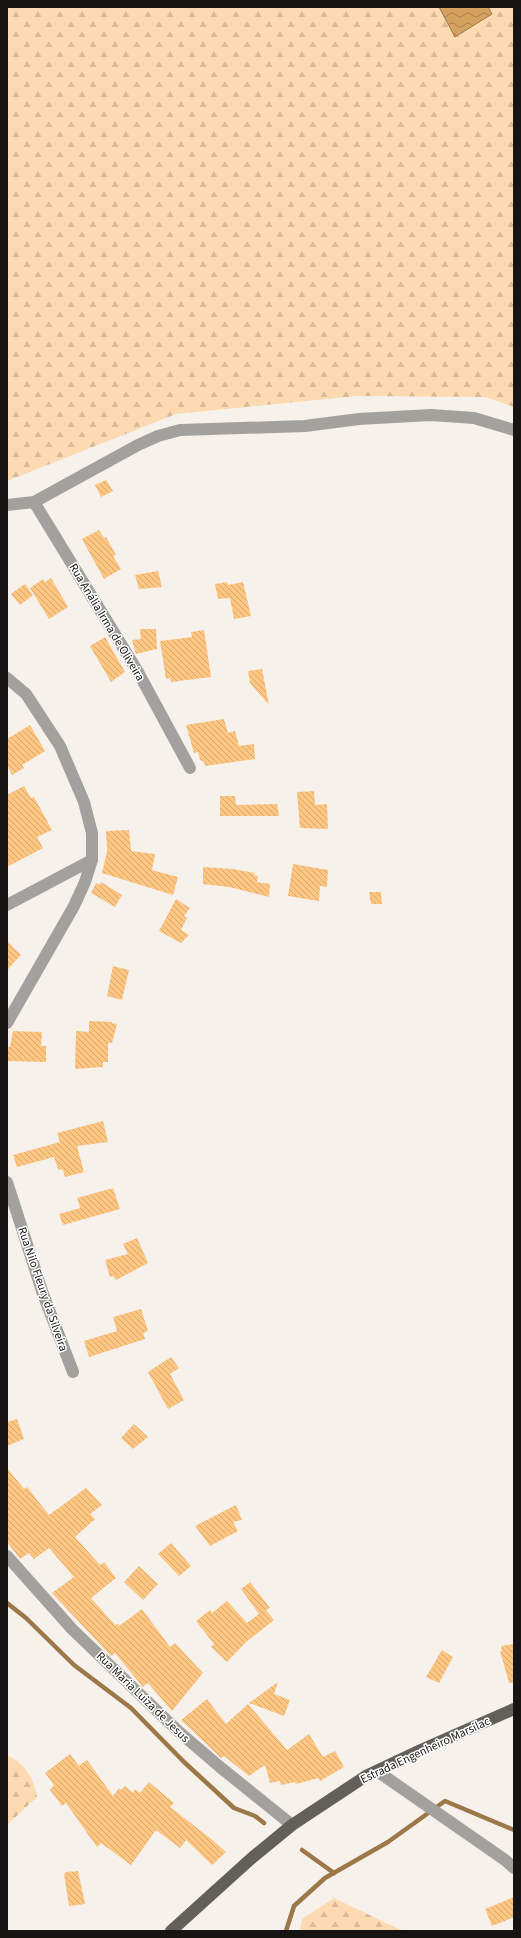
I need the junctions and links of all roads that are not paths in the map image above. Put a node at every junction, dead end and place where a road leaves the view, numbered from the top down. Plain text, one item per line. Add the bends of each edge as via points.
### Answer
1 (514, 430) edge
2 (34, 502) junction
3 (7, 505) edge
4 (7, 678) edge
5 (190, 768) dead end
6 (92, 860) junction
7 (7, 905) edge
8 (7, 1023) edge
9 (7, 1182) edge
10 (72, 1372) dead end
11 (7, 1556) edge
12 (514, 1709) edge
13 (378, 1771) junction
14 (292, 1825) junction
15 (514, 1868) edge
16 (171, 1931) edge

1 - 2 street via 474,418 431,415 359,419 305,426 180,430 138,444
2 - 3 street
2 - 5 street, Rua Anália Irma de Oliveira via 138,672
4 - 6 street via 26,694 60,746 84,802 92,833
6 - 7 street
6 - 8 street via 74,906
9 - 10 street, Rua Nilo Fleury da Silveira via 43,1294
11 - 14 street, Rua Maria Luiza de Jesus via 72,1629 178,1731
12 - 13 main road, Estrada Engenheiro Marsilac
13 - 14 main road, Estrada Engenheiro Marsilac via 366,1776
13 - 15 street
14 - 16 main road, Estrada Engenheiro Marsilac via 252,1857

